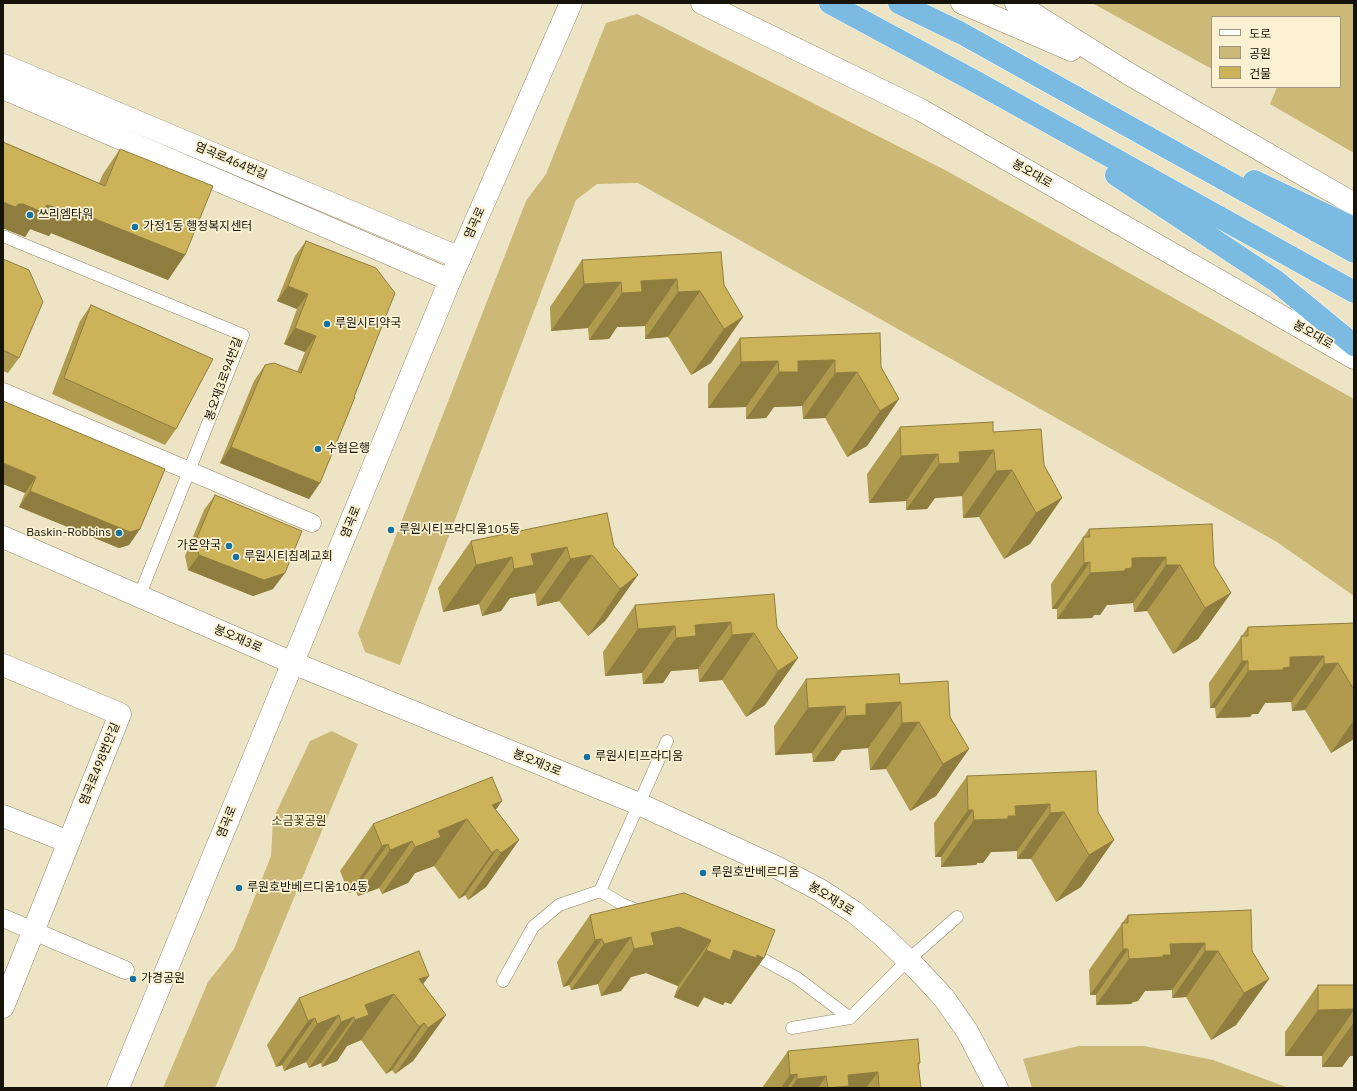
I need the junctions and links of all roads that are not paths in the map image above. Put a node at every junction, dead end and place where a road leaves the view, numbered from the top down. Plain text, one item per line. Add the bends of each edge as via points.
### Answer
1 (571, 3) edge
2 (702, 3) edge
3 (830, 3) edge
4 (899, 3) edge
5 (962, 3) edge
6 (1016, 3) edge
7 (961, 32) junction
8 (3, 65) edge
9 (1129, 74) junction
10 (978, 83) junction
11 (3, 88) edge
12 (1354, 204) edge
13 (1354, 228) edge
14 (3, 236) edge
15 (416, 239) junction
16 (1354, 252) edge
17 (460, 258) junction
18 (409, 262) junction
19 (450, 280) junction
20 (1354, 292) edge
21 (1354, 345) edge
22 (1354, 358) edge
23 (3, 392) edge
24 (189, 471) junction
25 (312, 523) dead end
26 (3, 537) edge
27 (139, 597) junction
28 (293, 663) junction
29 (3, 665) edge
30 (667, 741) dead end
31 (640, 804) junction
32 (3, 816) edge
33 (69, 842) junction
34 (600, 891) junction
35 (650, 915) edge
36 (957, 917) dead end
37 (3, 918) edge
38 (33, 931) junction
39 (736, 948) edge
40 (908, 960) junction
41 (125, 970) dead end
42 (503, 981) dead end
43 (5, 999) edge
44 (850, 1018) junction
45 (792, 1028) dead end
46 (118, 1088) edge
47 (997, 1088) edge

1 - 17 street, 염곡로
2 - 22 street, 봉오대로 via 920,110
3 - 10 highway
4 - 7 highway
5 - 9 street
6 - 9 street
7 - 13 highway via 1241,175
7 - 16 highway
8 - 15 street, 염곡로464번길
9 - 12 street
10 - 20 highway
10 - 21 highway via 1276,281
11 - 18 street, 염곡로464번길
14 - 24 lane, 봉오재3로94번길 via 243,334
15 - 17 street, 염곡로464번길
15 - 18 street via 422,255
17 - 19 street, 염곡로
18 - 19 street, 염곡로464번길
19 - 28 street, 염곡로
23 - 24 street
24 - 25 street
24 - 27 lane, 봉오재3로94번길
26 - 27 street, 봉오재3로
27 - 28 street, 봉오재3로
28 - 31 street, 봉오재3로
28 - 46 street, 염곡로
29 - 33 street, 염곡로498번안길 via 120,714
30 - 31 lane
31 - 34 lane
31 - 40 street, 봉오재3로 via 820,890 854,912
32 - 33 street
33 - 38 street, 염곡로498번안길
34 - 35 lane via 622,904
34 - 42 lane via 559,905 533,927
36 - 40 lane
37 - 38 street
38 - 41 street
38 - 43 street, 염곡로498번안길
39 - 44 lane via 757,956 797,978
40 - 44 lane
40 - 47 street, 봉오재3로 via 944,998 967,1031
44 - 45 lane

